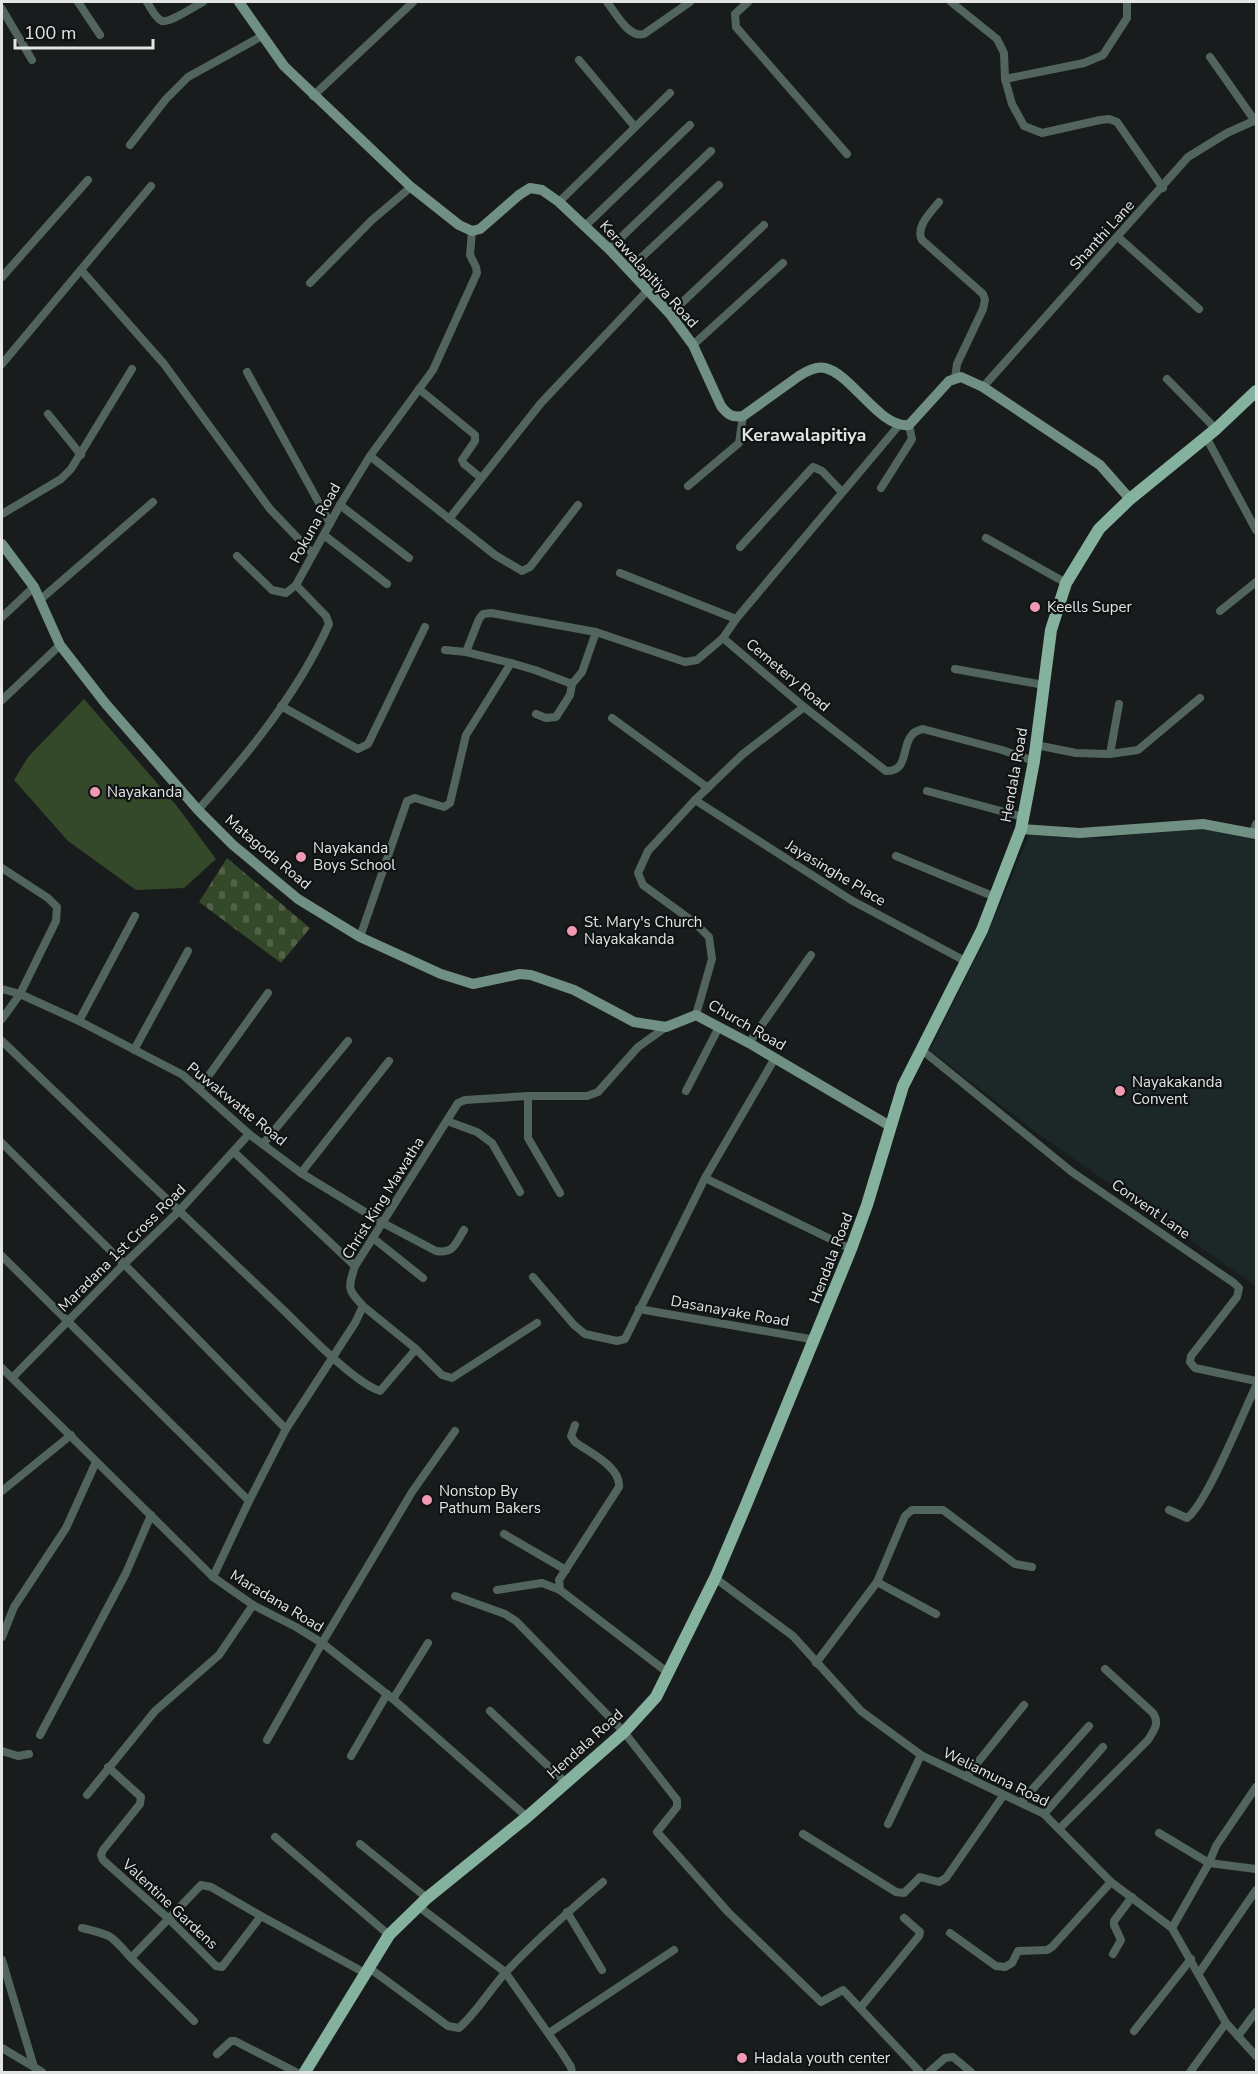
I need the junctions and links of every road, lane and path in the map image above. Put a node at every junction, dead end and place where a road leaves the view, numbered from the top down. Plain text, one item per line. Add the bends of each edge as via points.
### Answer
1 (78, 2) edge
2 (147, 2) edge
3 (203, 2) edge
4 (242, 2) edge
5 (413, 2) edge
6 (607, 2) edge
7 (690, 2) edge
8 (748, 2) edge
9 (951, 2) edge
10 (1127, 2) edge
11 (2, 9) edge
12 (100, 35) dead end
13 (262, 36) junction
14 (1210, 57) dead end
15 (32, 60) dead end
16 (579, 60) dead end
17 (1005, 79) junction
18 (670, 93) dead end
19 (314, 96) junction
20 (1256, 120) edge
21 (690, 125) dead end
22 (635, 127) junction
23 (130, 145) dead end
24 (711, 151) dead end
25 (847, 154) dead end
26 (88, 180) dead end
27 (719, 185) dead end
28 (151, 186) dead end
29 (411, 187) junction
30 (1163, 188) junction
31 (939, 201) dead end
32 (559, 202) junction
33 (764, 225) dead end
34 (585, 226) junction
35 (472, 231) junction
36 (1118, 237) junction
37 (609, 249) junction
38 (783, 263) dead end
39 (81, 270) junction
40 (628, 270) junction
41 (2, 277) edge
42 (310, 283) dead end
43 (647, 291) junction
44 (1199, 309) dead end
45 (670, 314) junction
46 (693, 345) junction
47 (2, 364) edge
48 (132, 369) dead end
49 (247, 372) dead end
50 (955, 378) junction
51 (1167, 379) dead end
52 (983, 387) junction
53 (419, 389) junction
54 (1257, 391) edge
55 (48, 414) dead end
56 (743, 416) junction
57 (905, 425) junction
58 (1211, 433) junction
59 (81, 456) junction
60 (370, 456) junction
61 (481, 478) junction
62 (688, 486) dead end
63 (881, 488) dead end
64 (842, 492) junction
65 (1130, 499) junction
66 (153, 502) dead end
67 (340, 505) junction
68 (578, 506) dead end
69 (2, 514) edge
70 (449, 519) junction
71 (330, 523) junction
72 (1257, 530) edge
73 (324, 535) junction
74 (986, 538) dead end
75 (740, 547) dead end
76 (3, 550) edge
77 (313, 554) junction
78 (237, 556) dead end
79 (409, 558) dead end
80 (620, 573) dead end
81 (1257, 582) edge
82 (1066, 583) junction
83 (387, 584) dead end
84 (296, 585) junction
85 (34, 587) junction
86 (40, 598) junction
87 (1220, 611) dead end
88 (2, 617) edge
89 (736, 619) junction
90 (425, 627) dead end
91 (596, 632) junction
92 (723, 638) junction
93 (60, 645) junction
94 (445, 650) dead end
95 (466, 652) junction
96 (511, 663) junction
97 (955, 669) dead end
98 (572, 684) junction
99 (1044, 685) junction
100 (1200, 698) dead end
101 (2, 700) edge
102 (1119, 704) dead end
103 (281, 706) junction
104 (804, 707) junction
105 (536, 714) dead end
106 (612, 718) dead end
107 (1036, 745) junction
108 (1110, 754) junction
109 (1034, 761) junction
110 (708, 788) junction
111 (927, 791) dead end
112 (695, 800) junction
113 (198, 810) junction
114 (1022, 823) junction
115 (1255, 830) edge
116 (897, 856) dead end
117 (2, 868) edge
118 (995, 897) junction
119 (135, 916) dead end
120 (360, 937) junction
121 (188, 951) dead end
122 (811, 956) dead end
123 (967, 962) junction
124 (2, 989) edge
125 (268, 993) dead end
126 (20, 994) junction
127 (696, 1015) junction
128 (2, 1019) edge
129 (79, 1021) junction
130 (666, 1027) junction
131 (719, 1027) junction
132 (2, 1041) edge
133 (348, 1041) dead end
134 (749, 1043) junction
135 (134, 1050) junction
136 (922, 1050) junction
137 (774, 1058) junction
138 (389, 1061) dead end
139 (199, 1089) junction
140 (686, 1091) dead end
141 (528, 1096) junction
142 (447, 1121) junction
143 (890, 1126) junction
144 (249, 1134) junction
145 (2, 1143) edge
146 (262, 1144) junction
147 (234, 1152) junction
148 (301, 1173) junction
149 (705, 1178) junction
150 (520, 1192) dead end
151 (560, 1193) dead end
152 (179, 1211) junction
153 (383, 1223) junction
154 (464, 1230) dead end
155 (373, 1238) junction
156 (851, 1249) junction
157 (2, 1256) edge
158 (124, 1264) junction
159 (355, 1266) junction
160 (533, 1276) dead end
161 (423, 1278) dead end
162 (363, 1306) junction
163 (639, 1309) junction
164 (68, 1322) junction
165 (537, 1323) dead end
166 (816, 1340) junction
167 (416, 1349) junction
168 (333, 1356) junction
169 (2, 1368) edge
170 (12, 1378) junction
171 (1257, 1381) edge
172 (1257, 1386) edge
173 (575, 1425) dead end
174 (286, 1429) junction
175 (455, 1431) dead end
176 (71, 1435) junction
177 (96, 1462) junction
178 (2, 1491) edge
179 (249, 1501) junction
180 (1169, 1510) dead end
181 (151, 1515) junction
182 (504, 1534) dead end
183 (1032, 1568) dead end
184 (566, 1570) junction
185 (213, 1577) junction
186 (715, 1578) junction
187 (878, 1582) junction
188 (497, 1590) dead end
189 (560, 1590) junction
190 (455, 1596) dead end
191 (253, 1605) junction
192 (936, 1614) dead end
193 (2, 1637) edge
194 (428, 1642) dead end
195 (322, 1643) junction
196 (816, 1663) junction
197 (1105, 1669) dead end
198 (667, 1672) junction
199 (390, 1696) junction
200 (1024, 1705) dead end
201 (490, 1711) dead end
202 (1089, 1726) dead end
203 (624, 1732) junction
204 (40, 1735) dead end
205 (267, 1740) dead end
206 (1103, 1747) dead end
207 (2, 1751) edge
208 (29, 1754) dead end
209 (921, 1755) junction
210 (351, 1756) dead end
211 (108, 1767) junction
212 (966, 1777) junction
213 (565, 1782) junction
214 (1257, 1786) edge
215 (87, 1795) dead end
216 (1003, 1796) junction
217 (1021, 1802) junction
218 (1044, 1814) junction
219 (527, 1817) junction
220 (888, 1824) dead end
221 (1059, 1829) junction
222 (1159, 1833) dead end
223 (803, 1834) dead end
224 (274, 1838) dead end
225 (360, 1844) dead end
226 (1209, 1863) junction
227 (1257, 1869) edge
228 (603, 1882) dead end
229 (1111, 1882) junction
230 (1257, 1890) edge
231 (1132, 1897) junction
232 (422, 1902) junction
233 (567, 1912) junction
234 (261, 1916) junction
235 (904, 1918) dead end
236 (170, 1920) junction
237 (82, 1928) dead end
238 (1172, 1928) junction
239 (950, 1933) dead end
240 (389, 1935) junction
241 (674, 1950) dead end
242 (1113, 1954) dead end
243 (131, 1958) junction
244 (1191, 1959) junction
245 (2, 1960) edge
246 (366, 1970) junction
247 (602, 1970) dead end
248 (505, 1972) junction
249 (1199, 1973) junction
250 (861, 2007) junction
251 (1257, 2012) edge
252 (194, 2021) dead end
253 (1226, 2023) junction
254 (1134, 2031) dead end
255 (549, 2033) junction
256 (1238, 2036) junction
257 (2, 2048) edge
258 (217, 2054) dead end
259 (1257, 2056) edge
260 (34, 2067) junction
261 (42, 2073) edge
262 (296, 2073) edge
263 (305, 2073) edge
264 (572, 2073) edge
265 (920, 2073) edge
266 (929, 2073) edge
267 (971, 2073) edge
268 (1190, 2073) edge

1 - 12 street
2 - 3 street via 155,15 168,21
4 - 13 street
5 - 19 street
6 - 7 street via 632,33 639,36
8 - 25 street via 735,14 735,27
9 - 17 street via 997,39 1004,53
10 - 17 street via 1127,18 1103,55 1084,63
11 - 15 street
13 - 19 street via 284,66
13 - 23 street via 188,77
14 - 20 street
16 - 22 street
17 - 30 street via 1024,126 1034,131 1042,133 1109,119 1117,122
18 - 22 street
19 - 29 street
20 - 30 street, Shanthi Lane via 1188,158
21 - 34 street
22 - 32 street
24 - 37 street
26 - 41 street
27 - 40 street
28 - 39 street
29 - 35 street via 454,222
29 - 42 street
30 - 36 street, Shanthi Lane
31 - 50 street via 919,235 985,300 957,364
32 - 34 street, Kerawalapitiya Road
32 - 35 street, Kerawalapitiya Road via 538,188 525,190 484,226
33 - 45 street
34 - 37 street, Kerawalapitiya Road
35 - 53 street, Pokuna Road via 470,255 477,273 433,370
36 - 44 street
36 - 52 street, Shanthi Lane
37 - 40 street, Kerawalapitiya Road
38 - 46 street
39 - 47 street
39 - 77 street via 164,364 270,509
40 - 43 street, Kerawalapitiya Road
43 - 45 street, Kerawalapitiya Road
43 - 61 street via 541,403
45 - 46 street, Kerawalapitiya Road
46 - 56 street, Kerawalapitiya Road via 721,406 732,416
48 - 59 street
49 - 71 street
50 - 52 street via 968,379
50 - 57 street
51 - 58 street
52 - 65 street via 1100,465
53 - 60 street, Pokuna Road
53 - 61 street via 475,435 462,460
54 - 58 main road, Hendala Road
55 - 59 street
56 - 57 street via 799,376 823,368 836,373 889,419
56 - 62 street via 739,443
57 - 63 street via 912,439
57 - 64 street, Cemetery Road
58 - 65 main road, Hendala Road
58 - 72 street
59 - 69 street via 61,479
60 - 67 street, Pokuna Road
60 - 70 street
61 - 70 street
64 - 75 street via 813,467
64 - 89 street, Cemetery Road
65 - 82 main road, Hendala Road via 1100,530
66 - 86 street
67 - 71 street, Pokuna Road
67 - 79 street
68 - 70 street via 530,567 522,571
71 - 73 street, Pokuna Road
73 - 77 street, Pokuna Road
73 - 83 street
74 - 82 street
76 - 85 street, Matagoda Road
77 - 84 street, Pokuna Road
78 - 84 street via 272,590 286,593
80 - 89 street
81 - 87 street
82 - 99 main road, Hendala Road via 1051,630
84 - 103 street, Pokuna Road via 329,624 318,649
85 - 86 street, Matagoda Road
85 - 88 street
86 - 93 street, Matagoda Road
89 - 92 street, Cemetery Road
90 - 103 street via 363,748 358,749
91 - 92 street via 685,662 696,660
91 - 95 street via 483,614
91 - 98 street via 582,672
92 - 104 street, Cemetery Road
93 - 101 street
93 - 113 street, Matagoda Road
94 - 95 street
95 - 96 street
96 - 98 street
96 - 120 street via 466,735 450,803 444,807 415,798 407,801
97 - 99 street
98 - 105 street via 556,717
99 - 107 main road, Hendala Road
100 - 108 street via 1138,750
102 - 108 street
103 - 113 street, Pokuna Road via 246,756
104 - 109 street, Cemetery Road via 886,771 898,768 909,737 923,729
104 - 110 street, Church Road via 743,754
106 - 110 street
107 - 108 street via 1076,753
107 - 109 main road, Hendala Road
109 - 114 main road, Hendala Road
110 - 112 street, Church Road
111 - 114 street
112 - 123 street, Jayasinghe Place via 851,900
112 - 127 street, Church Road via 648,851 638,873 643,885 709,937 712,958
113 - 120 street, Matagoda Road via 232,845 298,899
114 - 115 street via 1080,833 1203,824
114 - 118 main road, Hendala Road
116 - 118 street
117 - 126 street via 57,906 56,921
118 - 123 main road, Hendala Road
119 - 129 street
120 - 130 street, Matagoda Road via 441,974 473,984 531,975 574,990 634,1022
121 - 135 street
122 - 134 street
123 - 136 main road, Hendala Road
124 - 126 street, Puwakwatte Road
125 - 139 street
126 - 128 street
126 - 129 street, Puwakwatte Road
127 - 130 street
127 - 131 street, Church Road
129 - 135 street, Puwakwatte Road
130 - 141 street, Christ King Mawatha via 638,1047 598,1092 587,1096
131 - 134 street, Church Road
131 - 140 street
132 - 152 street
133 - 146 street
134 - 137 street, Church Road
135 - 139 street, Puwakwatte Road via 183,1075
136 - 143 main road, Hendala Road via 903,1086
136 - 171 street, Convent Lane via 1072,1172 1234,1283 1239,1288 1237,1297 1190,1362 1195,1368
137 - 143 street, Church Road
137 - 149 street
138 - 148 street
139 - 144 street, Puwakwatte Road
141 - 142 street, Christ King Mawatha via 465,1100 458,1103
141 - 151 street via 528,1138
142 - 150 street via 477,1132 492,1143
142 - 153 street, Christ King Mawatha
143 - 156 main road, Hendala Road
144 - 146 street, Puwakwatte Road
144 - 147 street, Maradana 1st Cross Road
145 - 158 street
146 - 148 street, Puwakwatte Road
147 - 152 street, Maradana 1st Cross Road
147 - 159 street
148 - 153 street, Puwakwatte Road
149 - 156 street
149 - 163 street
152 - 158 street, Maradana 1st Cross Road
152 - 168 street
153 - 154 street, Puwakwatte Road via 445,1252 451,1250
153 - 155 street, Christ King Mawatha
155 - 159 street, Christ King Mawatha
155 - 161 street
156 - 166 main road, Hendala Road
157 - 164 street
158 - 164 street, Maradana 1st Cross Road
158 - 174 street
159 - 162 street, Christ King Mawatha via 350,1293
160 - 163 street via 574,1325 590,1336 624,1339
162 - 167 street
162 - 168 street
163 - 166 street, Dasanayake Road
164 - 170 street, Maradana 1st Cross Road
164 - 179 street
165 - 167 street via 452,1378 442,1375
166 - 186 main road, Hendala Road
167 - 168 street via 380,1391 369,1387
168 - 174 street
169 - 170 street, Maradana Road
170 - 176 street, Maradana Road
172 - 180 street via 1194,1510 1187,1518
173 - 184 street via 571,1436 575,1442 614,1471 619,1487
174 - 179 street
175 - 195 street via 412,1492
176 - 177 street, Maradana Road
176 - 178 street
177 - 181 street, Maradana Road
177 - 193 street via 66,1528 14,1607
179 - 185 street
181 - 185 street, Maradana Road
181 - 204 street via 126,1573
182 - 184 street
183 - 187 street via 1015,1564 943,1510 912,1510 905,1516
184 - 189 street
185 - 191 street, Maradana Road
186 - 196 street, Weliamuna Road via 793,1636
186 - 198 main road, Hendala Road
187 - 192 street
187 - 196 street
188 - 189 street via 542,1583
189 - 198 street
190 - 203 street via 516,1621
191 - 195 street, Maradana Road
191 - 211 street via 219,1655 155,1711
194 - 199 street
195 - 199 street, Maradana Road
195 - 205 street
196 - 209 street, Weliamuna Road via 861,1710
197 - 221 street via 1153,1713 1157,1724 1148,1740
198 - 203 main road, Hendala Road via 656,1696
199 - 210 street
199 - 219 street, Maradana Road
200 - 212 street
201 - 213 street
202 - 217 street
203 - 213 main road, Hendala Road
203 - 250 street via 679,1803 658,1828 660,1836 728,1912 817,1999 821,2002 843,1990
206 - 218 street
207 - 208 street via 18,1756
209 - 212 street, Weliamuna Road
209 - 220 street
211 - 215 street
211 - 236 street, Valentine Gardens via 141,1797 103,1850 103,1860
212 - 216 street, Weliamuna Road
213 - 219 main road, Hendala Road
214 - 226 street via 1216,1846
216 - 217 street, Weliamuna Road
216 - 223 street via 946,1878 939,1882 920,1877 904,1893 896,1892
217 - 218 street, Weliamuna Road
218 - 221 street, Weliamuna Road
219 - 232 main road, Hendala Road
221 - 229 street, Weliamuna Road
222 - 226 street
224 - 240 street
225 - 232 street
226 - 227 street
226 - 238 street
228 - 233 street
229 - 231 street, Weliamuna Road
229 - 239 street via 1052,1947 1018,1950 1005,1967 996,1966
230 - 249 street
231 - 238 street, Weliamuna Road
231 - 242 street via 1114,1921 1121,1940
232 - 240 main road, Hendala Road
232 - 248 street
233 - 247 street
233 - 248 street
234 - 236 street via 201,1885
234 - 236 street, Valentine Gardens via 219,1968
234 - 246 street
235 - 250 street via 920,1932 919,1936
236 - 243 street
237 - 243 street via 113,1937
238 - 244 street, Weliamuna Road
240 - 246 main road, Hendala Road
241 - 255 street
243 - 252 street
244 - 249 street, Weliamuna Road
244 - 254 street
245 - 260 street
246 - 248 street via 448,2026 459,2028
246 - 263 main road, Hendala Road
248 - 255 street
249 - 253 street, Weliamuna Road
250 - 265 street
251 - 256 street
253 - 256 street, Weliamuna Road
253 - 268 street
255 - 264 street
256 - 259 street, Weliamuna Road
257 - 260 street
258 - 262 street via 235,2041
260 - 261 street
266 - 267 street via 953,2056

